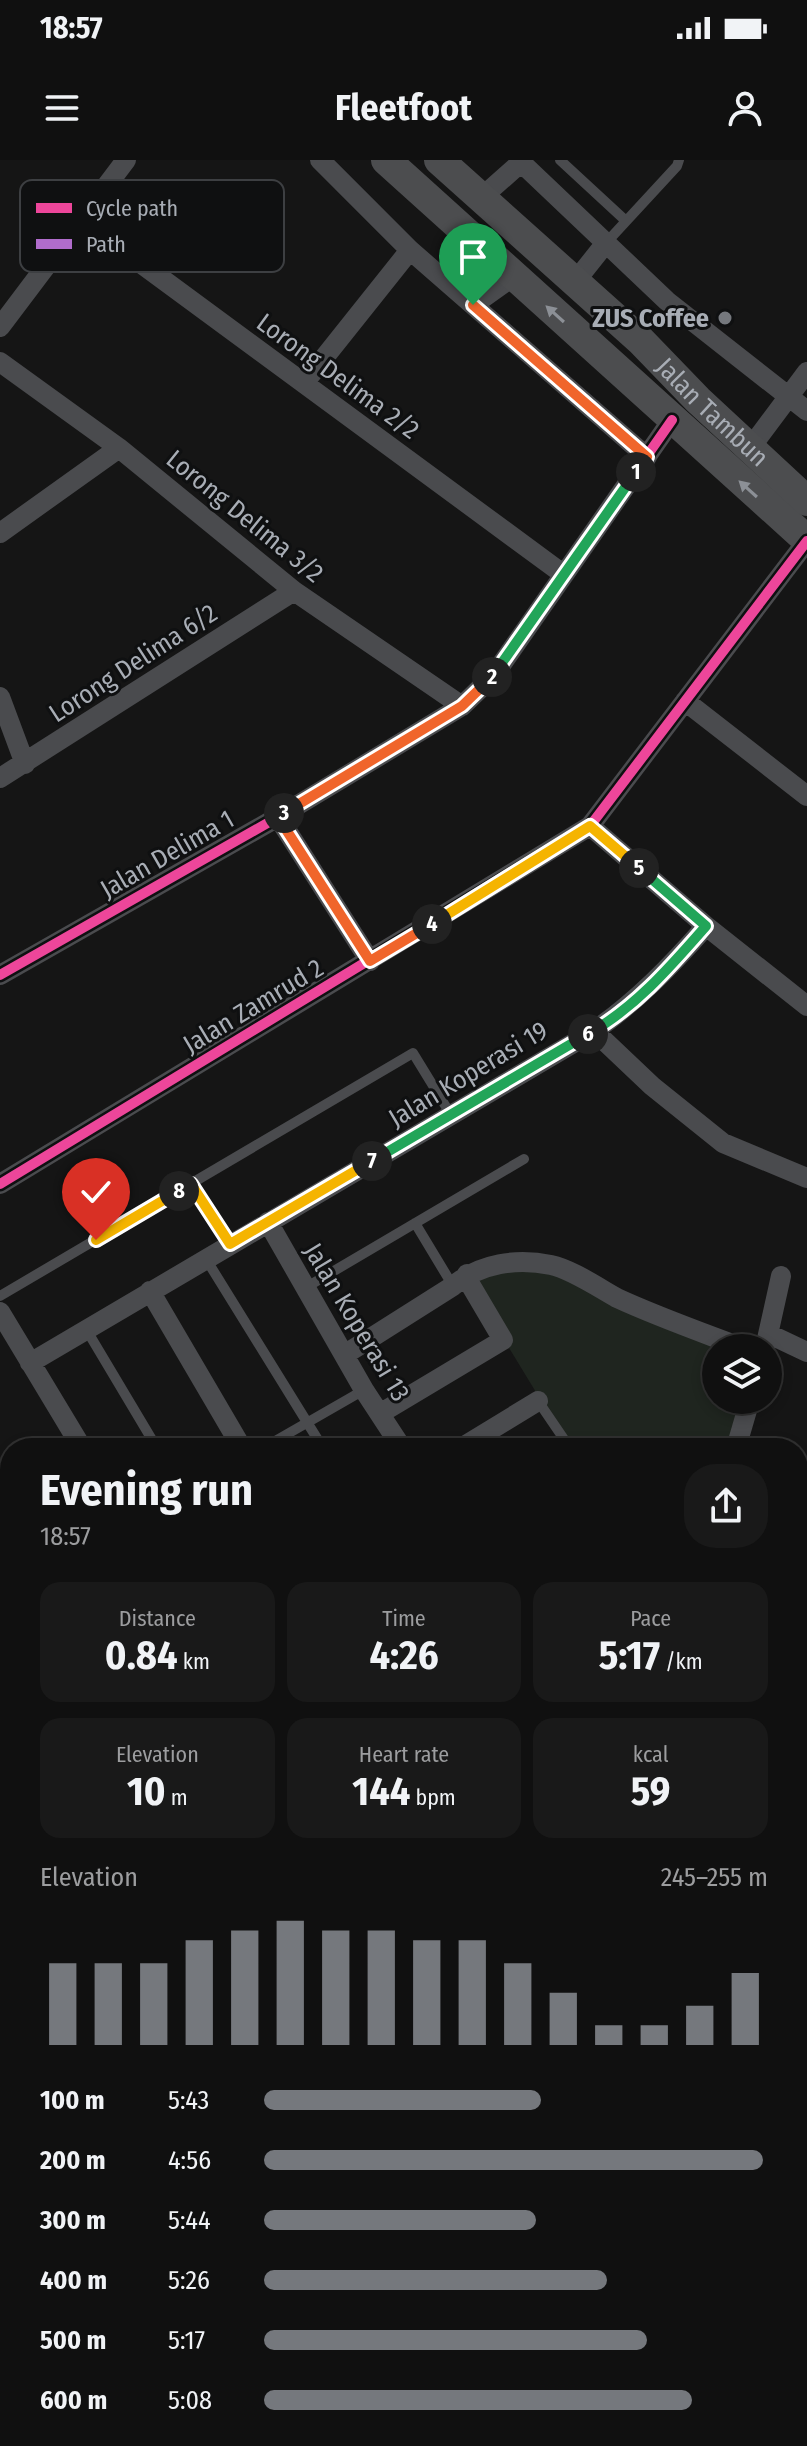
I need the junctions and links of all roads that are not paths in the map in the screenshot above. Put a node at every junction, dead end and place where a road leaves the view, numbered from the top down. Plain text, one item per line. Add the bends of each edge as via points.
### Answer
1 (126, 160) edge
2 (320, 160) edge
3 (386, 160) edge
4 (439, 160) edge
5 (560, 160) edge
6 (679, 160) edge
7 (504, 167) edge
8 (111, 180) edge
9 (481, 198) junction
10 (626, 221) junction
11 (605, 244) junction
12 (410, 250) junction
13 (42, 272) edge
14 (153, 272) edge
15 (514, 276) junction
16 (574, 283) junction
17 (473, 305) junction
18 (0, 327) edge
19 (0, 362) edge
20 (807, 372) edge
21 (304, 383) junction
22 (788, 397) junction
23 (807, 411) edge
24 (672, 420) junction
25 (751, 447) junction
26 (119, 448) junction
27 (647, 457) junction
28 (807, 501) edge
29 (0, 533) edge
30 (807, 540) edge
31 (563, 574) junction
32 (294, 591) junction
33 (0, 697) edge
34 (685, 701) junction
35 (462, 706) junction
36 (25, 764) junction
37 (0, 778) edge
38 (807, 796) edge
39 (278, 817) junction
40 (590, 826) junction
41 (706, 926) junction
42 (370, 961) junction
43 (0, 975) edge
44 (807, 1006) edge
45 (594, 1031) junction
46 (451, 1115) junction
47 (524, 1159) dead end
48 (807, 1178) edge
49 (0, 1184) edge
50 (191, 1184) junction
51 (268, 1222) junction
52 (415, 1223) junction
53 (230, 1244) junction
54 (206, 1258) junction
55 (781, 1276) dead end
56 (460, 1280) junction
57 (305, 1288) junction
58 (150, 1291) junction
59 (0, 1296) edge
60 (0, 1312) edge
61 (86, 1329) junction
62 (708, 1334) edge
63 (769, 1334) edge
64 (782, 1345) edge
65 (807, 1352) edge
66 (344, 1355) junction
67 (30, 1363) junction
68 (364, 1390) junction
69 (538, 1401) joint
70 (381, 1413) junction
71 (746, 1414) edge
72 (307, 1421) junction
73 (76, 1438) edge
74 (151, 1438) edge
75 (236, 1438) edge
76 (279, 1438) edge
77 (317, 1438) edge
78 (396, 1438) edge
79 (477, 1438) edge
80 (563, 1438) edge
81 (739, 1438) edge

1 - 8 street
2 - 12 street
3 - 15 main road, Jalan Tambun
4 - 9 main road, Jalan Tambun
5 - 10 lane
6 - 10 lane
7 - 9 street
7 - 11 street via 535,170
9 - 16 main road, Jalan Tambun
10 - 11 lane
11 - 16 street
11 - 22 street
12 - 17 street
12 - 21 street
13 - 18 street
14 - 21 street, Lorong Delima 2/2
15 - 17 street
24 -> 15 main road, Jalan Tambun
16 - 25 main road, Jalan Tambun
17 - 27 street
19 - 26 street, Lorong Delima 3/2
20 - 22 street
21 - 31 street, Lorong Delima 2/2
22 - 23 street
22 - 25 street
24 - 27 street, Jalan Delima 1
30 -> 24 main road, Jalan Tambun
25 - 28 main road, Jalan Tambun
26 - 29 street
26 - 32 street, Lorong Delima 3/2
27 - 31 street, Jalan Delima 1
30 - 34 street, Jalan Zamrud 2
31 - 35 street, Jalan Delima 1 via 494,675
32 - 35 street, Lorong Delima 3/2
32 - 36 street, Lorong Delima 6/2
33 - 36 street
34 - 38 street
34 - 40 street, Jalan Zamrud 2
35 - 39 street, Jalan Delima 1
36 - 37 street, Lorong Delima 6/2
39 - 42 street
39 - 43 street, Jalan Delima 1
40 - 41 street
40 - 42 street, Jalan Zamrud 2
41 - 44 street
41 - 45 street, Jalan Koperasi 19 via 665,973
42 - 49 street, Jalan Zamrud 2
45 - 46 street, Jalan Koperasi 19
45 - 48 street via 723,1143
46 - 50 lane via 413,1053
46 - 51 street, Jalan Koperasi 19
47 - 52 lane
50 - 53 lane
50 - 59 lane
51 - 53 street, Jalan Koperasi 19
51 - 57 street, Jalan Koperasi 13
52 - 56 lane
52 - 57 lane
53 - 54 street, Jalan Koperasi 19
54 - 58 street, Jalan Koperasi 19
54 - 72 lane
55 - 63 street
56 - 62 street via 490,1264 553,1265
56 - 66 street
56 - 70 street via 503,1340
57 - 66 street, Jalan Koperasi 13
58 - 61 street, Jalan Koperasi 19
58 - 75 street
60 - 67 street
61 - 67 street, Jalan Koperasi 19
61 - 74 lane
64 - 65 street
66 - 68 street, Jalan Koperasi 13
67 - 73 street
68 - 70 street, Jalan Koperasi 13
68 - 72 lane
69 - 79 street
69 - 80 lane
70 - 78 street, Jalan Koperasi 13
71 - 81 street
72 - 76 lane
72 - 77 lane

